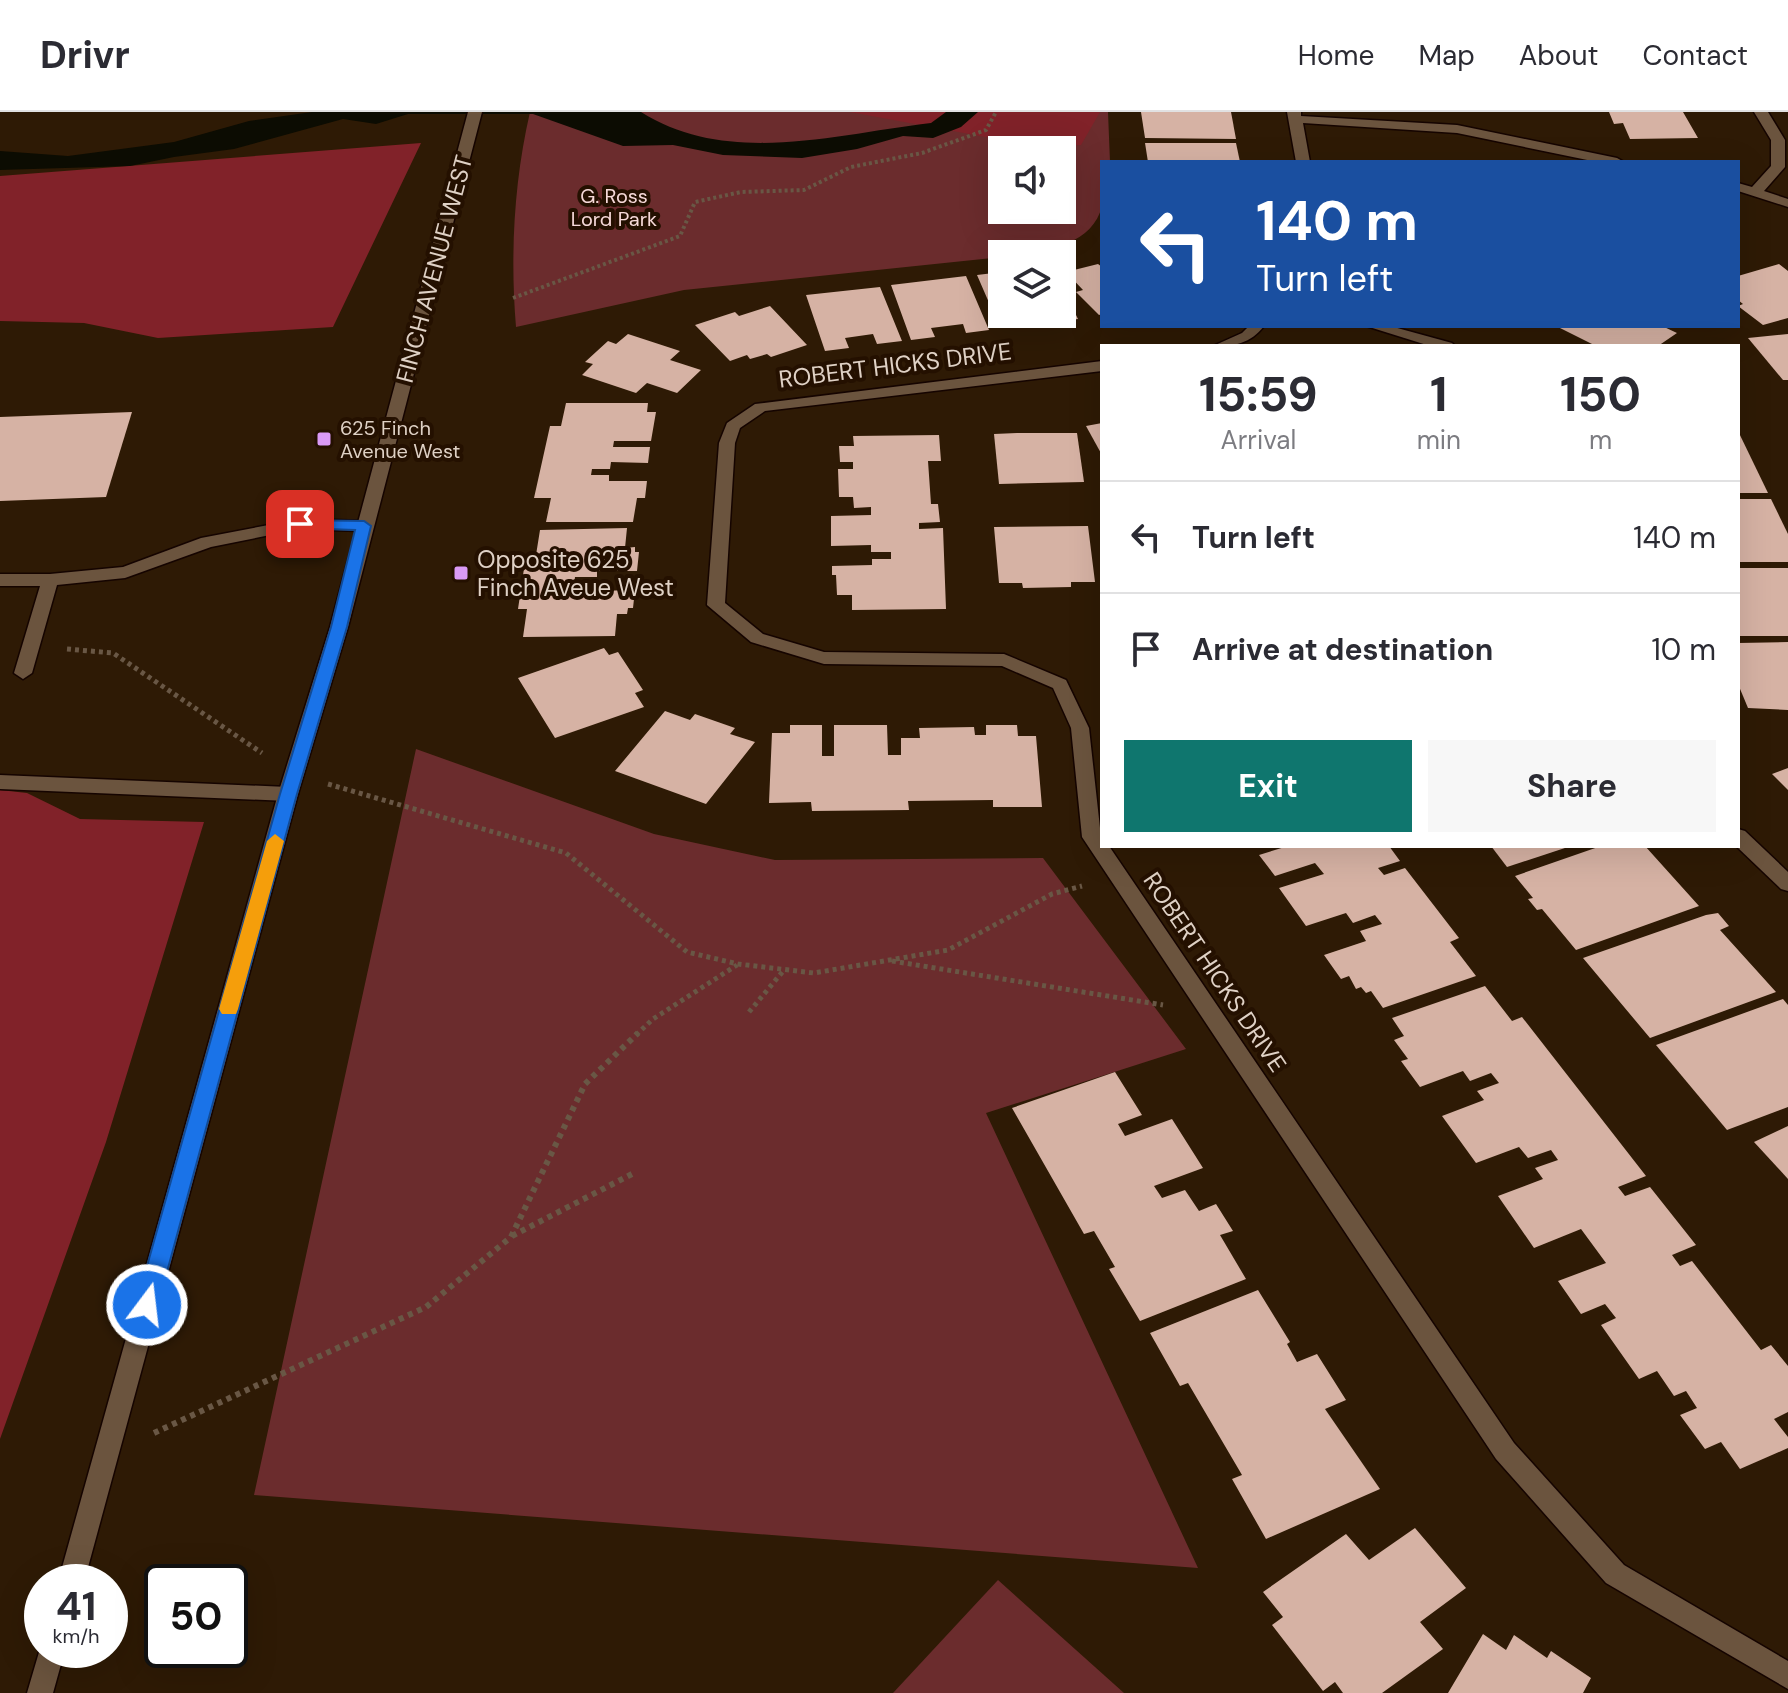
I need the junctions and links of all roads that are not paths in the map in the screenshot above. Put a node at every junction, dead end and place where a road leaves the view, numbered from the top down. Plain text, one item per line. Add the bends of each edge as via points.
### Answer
1 (475, 112) edge
2 (1761, 112) edge
3 (1294, 116) edge
4 (1303, 160) edge
5 (1607, 160) edge
6 (1740, 187) edge
7 (1756, 191) junction
8 (1788, 203) edge
9 (1255, 328) edge
10 (1380, 328) edge
11 (1226, 344) edge
12 (1440, 344) edge
13 (1100, 366) edge
14 (364, 526) junction
15 (0, 580) edge
16 (50, 580) junction
17 (23, 673) dead end
18 (0, 782) edge
19 (291, 784) junction
20 (1740, 838) edge
21 (1788, 884) edge
22 (76, 1564) edge
23 (47, 1668) edge
24 (1788, 1676) edge
25 (40, 1693) edge

1 - 14 street, FINCH AVENUE WEST
2 - 7 street via 1778,140 1778,167
3 - 4 street
3 - 5 street via 1457,129
6 - 7 street
7 - 8 street
9 - 11 street
10 - 12 street
13 - 24 street, ROBERT HICKS DRIVE via 761,407 733,426 727,443 716,605 757,638 824,658 1004,660 1060,684 1080,728 1089,832 1505,1451 1615,1574
14 - 16 street via 300,524 207,542 125,572
14 - 19 street, FINCH AVENUE WEST
15 - 16 street
16 - 17 street
18 - 19 street
19 - 22 street, FINCH AVENUE WEST
20 - 21 street
23 - 25 street

